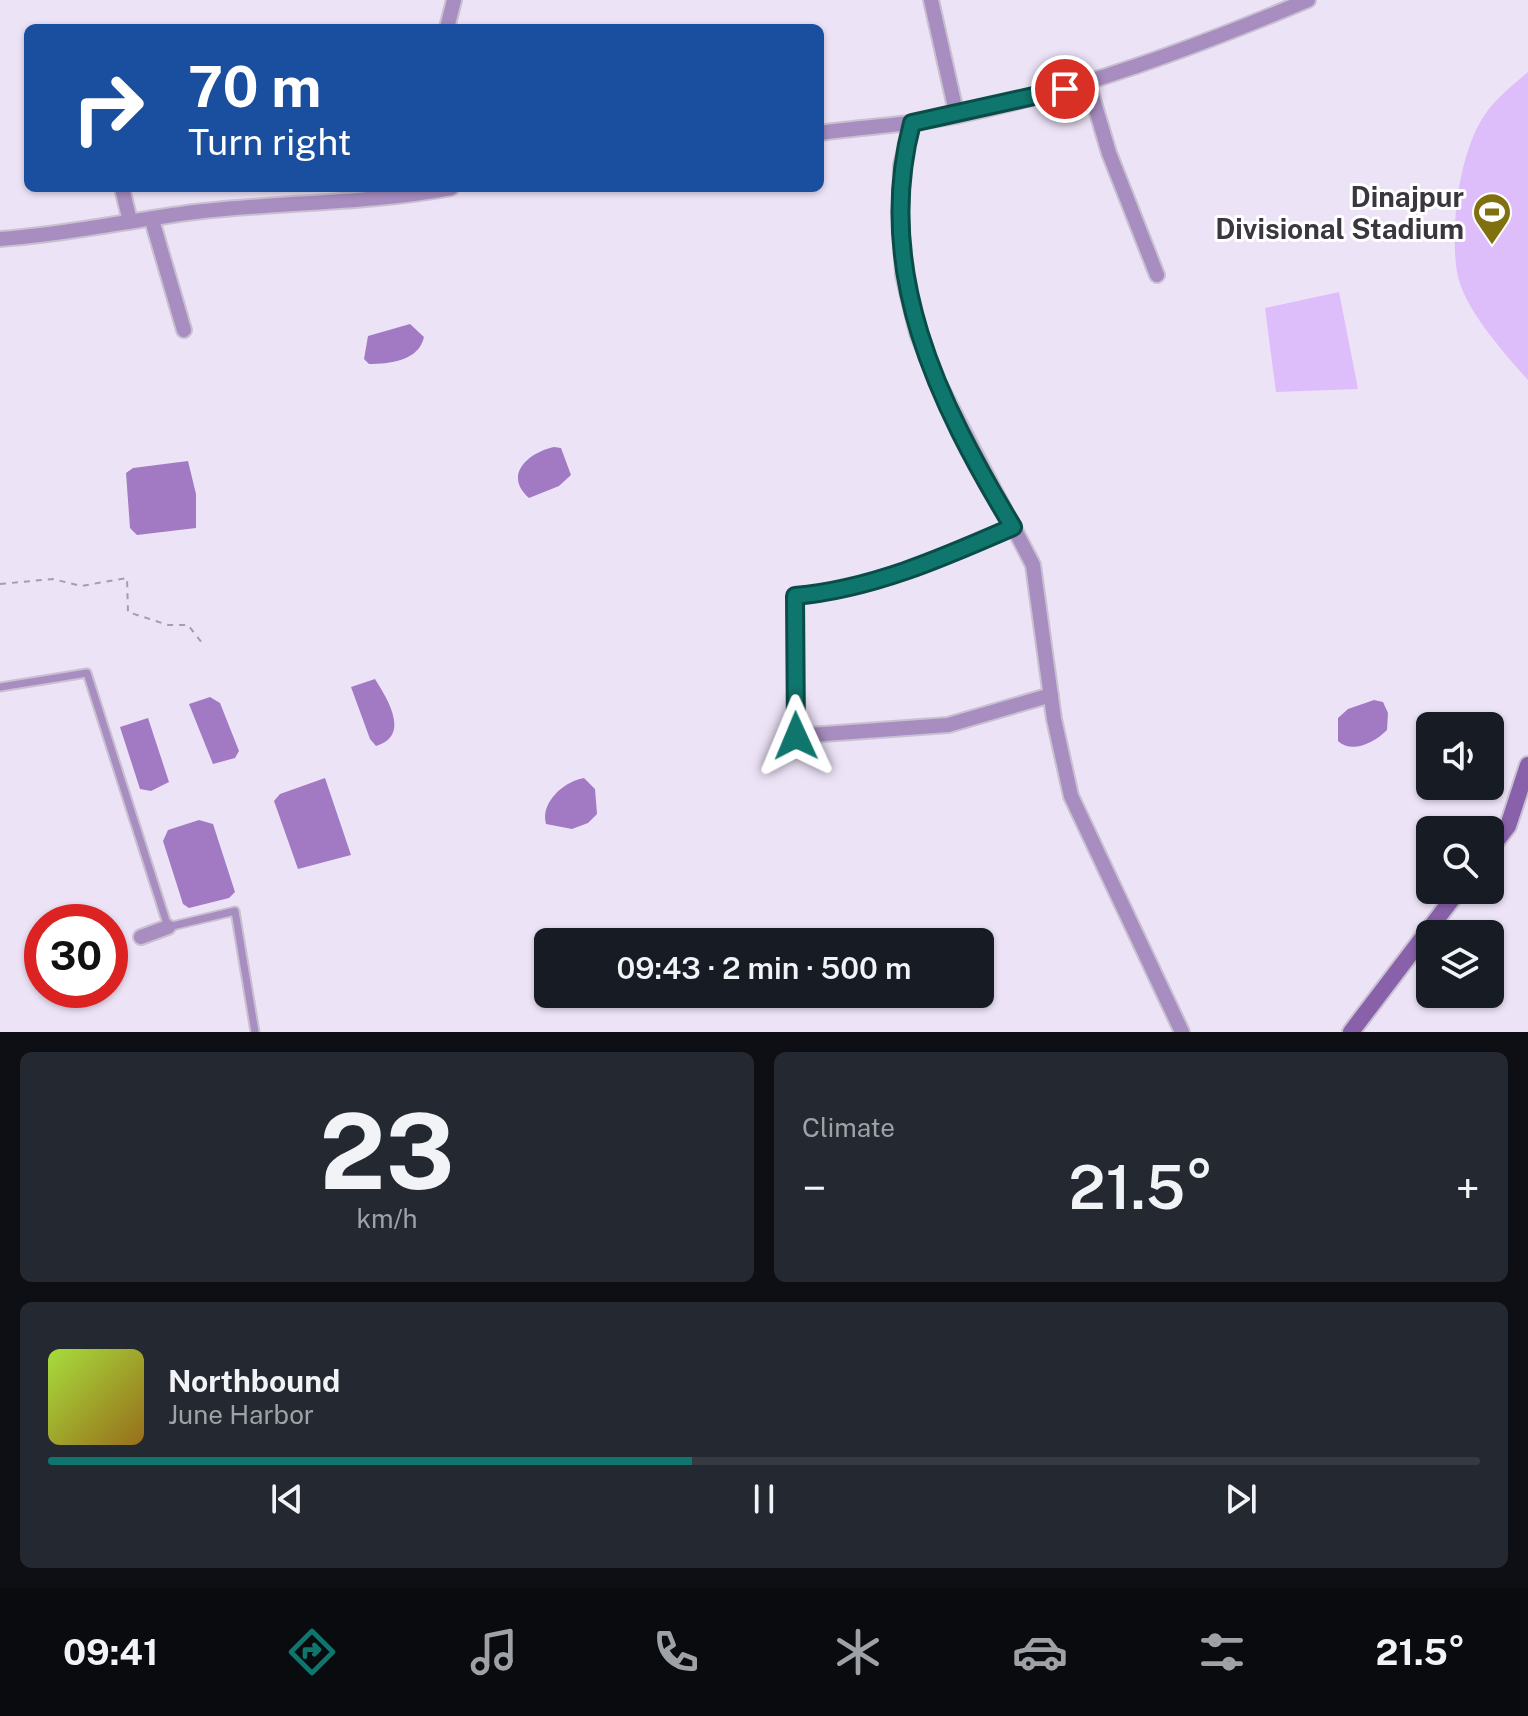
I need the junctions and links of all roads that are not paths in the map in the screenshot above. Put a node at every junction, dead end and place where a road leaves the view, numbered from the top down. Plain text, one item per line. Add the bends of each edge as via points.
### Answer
1 (454, 0) edge
2 (931, 0) edge
3 (1308, 0) edge
4 (448, 24) edge
5 (1088, 82) junction
6 (957, 116) junction
7 (912, 123) junction
8 (824, 133) edge
9 (123, 192) edge
10 (429, 192) edge
11 (152, 220) junction
12 (130, 221) junction
13 (0, 239) edge
14 (1157, 275) dead end
15 (184, 330) dead end
16 (1013, 527) junction
17 (0, 687) edge
18 (1051, 695) junction
19 (1528, 765) edge
20 (1525, 786) edge
21 (1504, 831) edge
22 (1448, 904) edge
23 (168, 927) junction
24 (141, 937) dead end
25 (255, 1032) edge
26 (1182, 1032) edge
27 (1351, 1032) edge

1 - 4 street
2 - 6 street
3 - 5 street
5 - 6 street
5 - 14 street via 1109,153
6 - 7 street
7 - 8 street
7 - 16 street via 901,165 903,275 917,333
9 - 12 street
10 - 11 street
11 - 12 street
11 - 15 street
12 - 13 street
16 - 18 street via 1033,565
16 - 18 street via 885,578 840,592 795,596 796,736 948,725
17 - 23 lane via 87,673
18 - 26 street via 1079,817
19 - 20 main road
20 - 21 main road
22 - 27 main road
23 - 24 street
23 - 25 lane via 235,911

